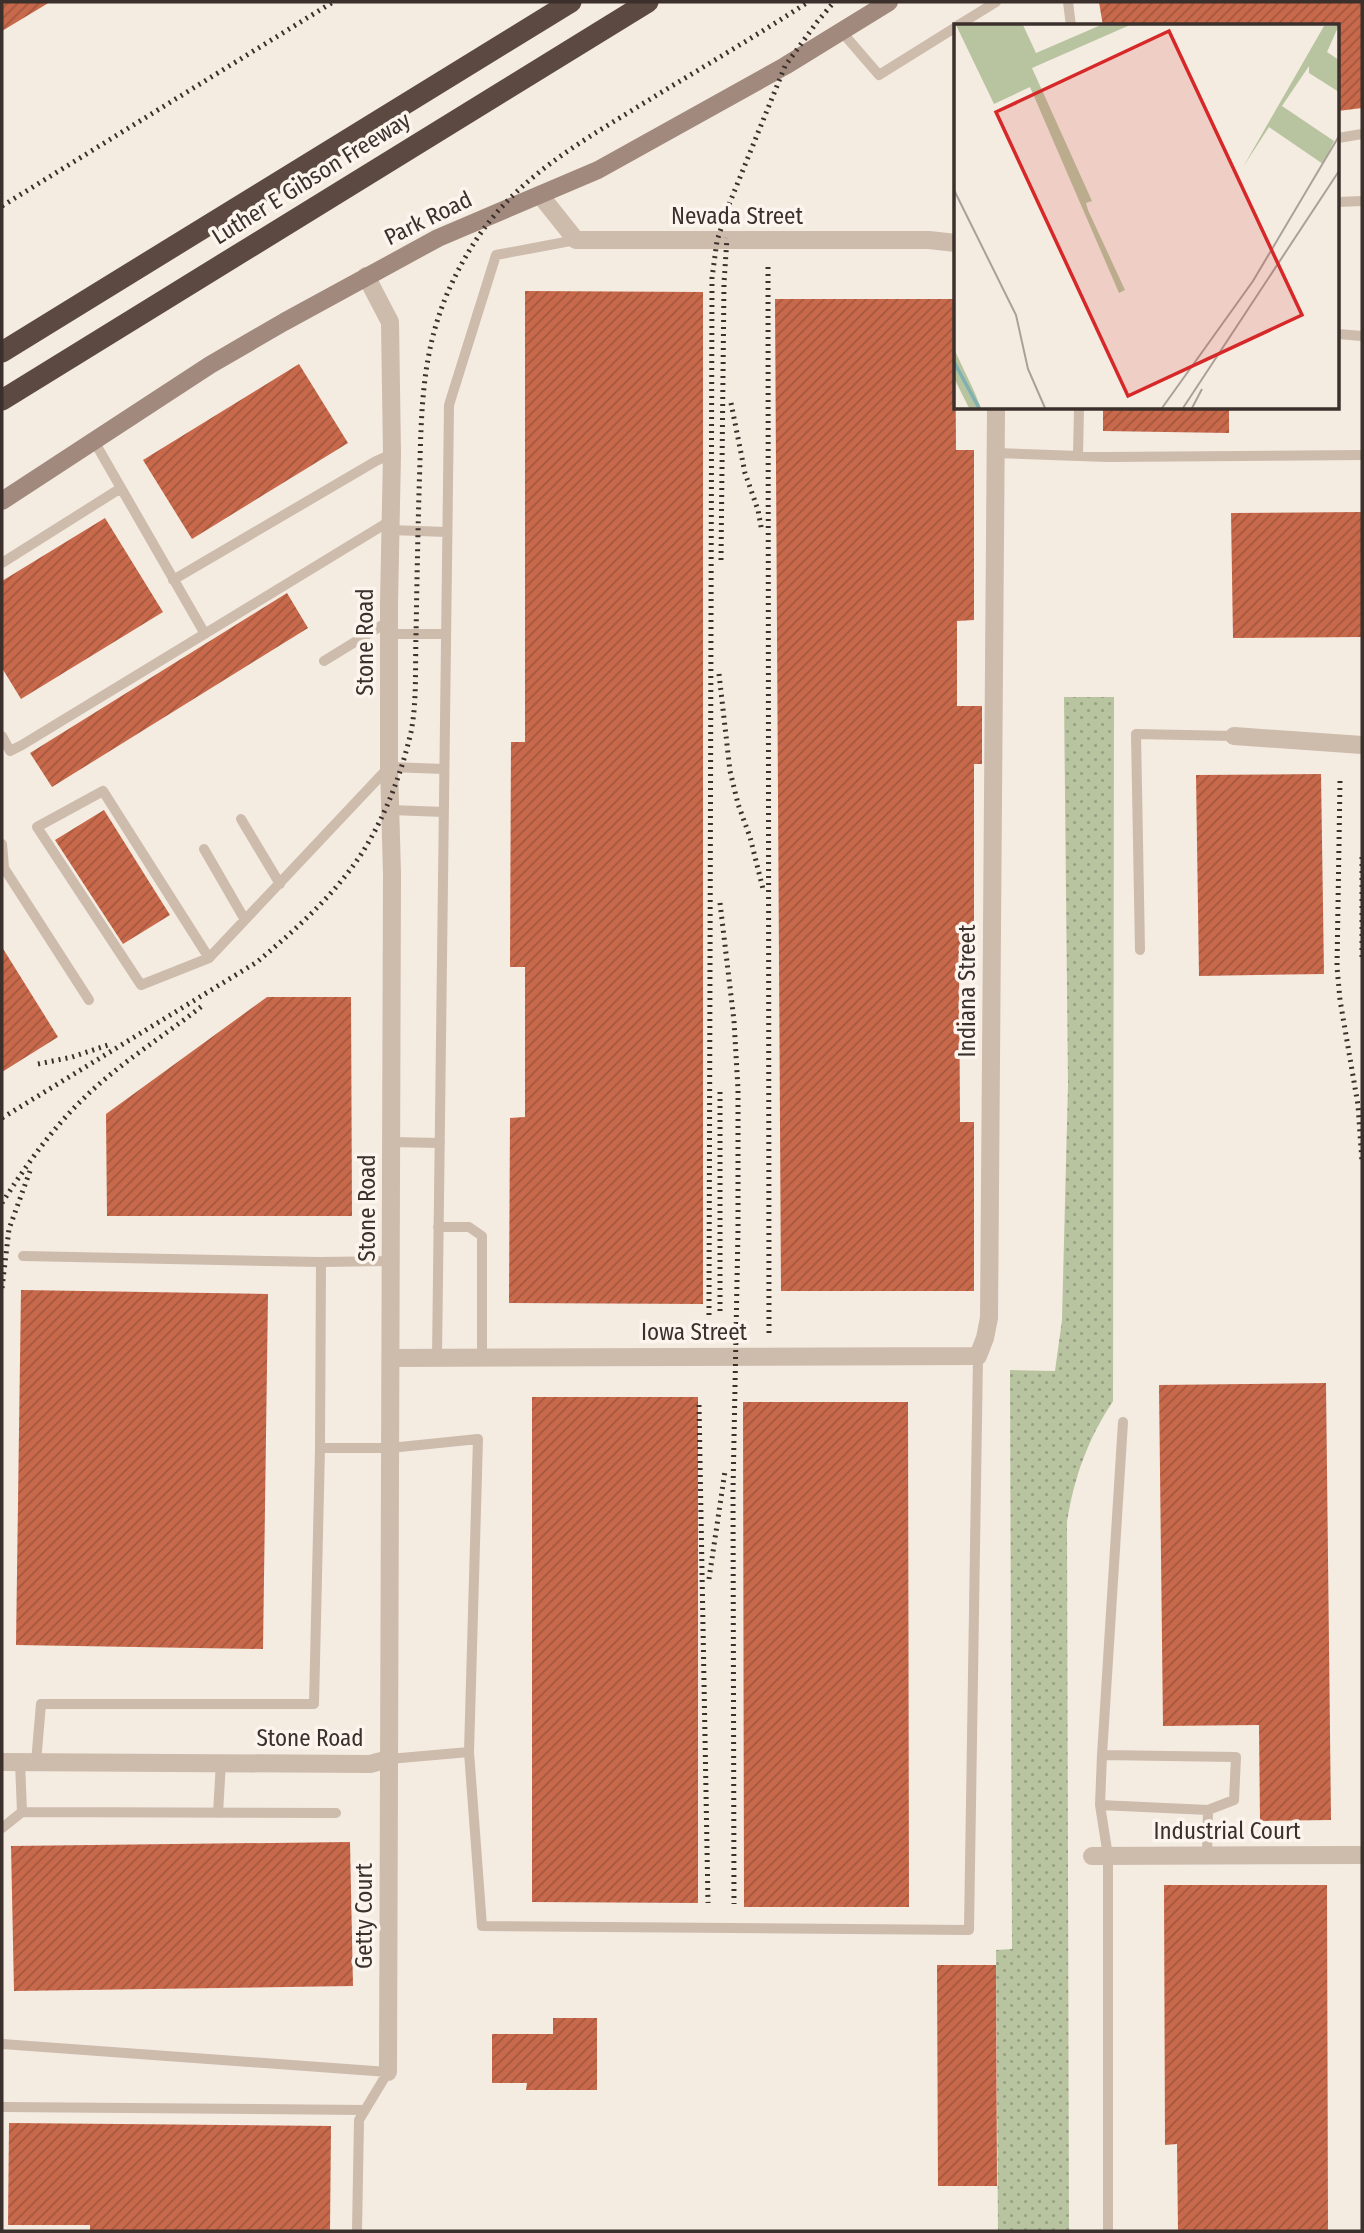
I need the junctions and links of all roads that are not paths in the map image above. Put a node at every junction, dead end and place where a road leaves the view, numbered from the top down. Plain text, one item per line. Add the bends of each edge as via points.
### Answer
1 (571, 2) edge
2 (648, 2) edge
3 (889, 2) edge
4 (996, 2) edge
5 (1068, 2) edge
6 (960, 24) edge
7 (1071, 24) edge
8 (954, 28) edge
9 (841, 31) junction
10 (1362, 134) edge
11 (1340, 138) edge
12 (540, 195) junction
13 (1362, 201) edge
14 (1340, 202) edge
15 (576, 240) junction
16 (954, 243) edge
17 (366, 276) junction
18 (1340, 334) edge
19 (1362, 335) edge
20 (2, 352) edge
21 (2, 400) edge
22 (996, 410) edge
23 (1079, 410) edge
24 (94, 441) junction
25 (995, 453) junction
26 (392, 454) junction
27 (1362, 455) edge
28 (1078, 456) junction
29 (121, 488) junction
30 (2, 501) edge
31 (390, 526) junction
32 (447, 532) junction
33 (4, 557) edge
34 (173, 580) junction
35 (389, 628) junction
36 (205, 634) junction
37 (446, 634) junction
38 (324, 661) dead end
39 (2, 736) edge
40 (1234, 736) joint
41 (1362, 744) edge
42 (389, 767) junction
43 (444, 769) junction
44 (391, 810) junction
45 (444, 812) junction
46 (241, 819) dead end
47 (2, 844) edge
48 (204, 849) dead end
49 (280, 884) junction
50 (245, 920) junction
51 (1140, 950) dead end
52 (209, 958) junction
53 (89, 1000) dead end
54 (391, 1142) junction
55 (440, 1143) junction
56 (438, 1227) junction
57 (23, 1256) dead end
58 (391, 1261) junction
59 (321, 1262) junction
60 (978, 1356) junction
61 (391, 1357) junction
62 (437, 1357) junction
63 (482, 1357) junction
64 (1123, 1422) dead end
65 (320, 1448) junction
66 (390, 1448) junction
67 (469, 1752) junction
68 (1102, 1755) junction
69 (390, 1759) junction
70 (19, 1762) edge
71 (221, 1762) junction
72 (1101, 1805) junction
73 (1208, 1810) junction
74 (22, 1812) junction
75 (218, 1812) junction
76 (336, 1813) dead end
77 (2, 1828) edge
78 (1207, 1855) junction
79 (1362, 1855) edge
80 (1100, 1856) junction
81 (2, 2044) edge
82 (388, 2072) junction
83 (2, 2107) edge
84 (365, 2110) junction
85 (357, 2231) edge
86 (1108, 2231) edge

1 - 20 highway, Luther E Gibson Freeway
2 - 21 highway, Luther E Gibson Freeway
3 - 9 street, Park Road
4 - 6 lane
5 - 7 lane
8 - 9 lane via 879,75
9 - 12 street, Park Road via 646,145
10 - 11 lane
12 - 15 street
12 - 17 street, Park Road via 438,238
13 - 14 lane
15 - 16 street, Nevada Street
15 - 32 lane via 496,255 449,405
17 - 24 street, Park Road via 210,365
17 - 26 street, Stone Road via 390,322
18 - 19 lane
22 - 25 street
23 - 28 lane
24 - 29 lane
24 - 30 street, Park Road
25 - 28 lane
25 - 60 street, Indiana Street via 989,1318
26 - 31 street, Stone Road
26 - 34 lane
27 - 28 lane
29 - 33 lane
29 - 34 lane
31 - 32 lane
31 - 35 street, Stone Road
31 - 36 lane
32 - 37 lane
34 - 36 lane
35 - 37 lane
35 - 38 lane
35 - 42 street, Stone Road
36 - 39 lane via 10,751
37 - 43 lane
40 - 41 street
40 - 51 lane via 1136,734
42 - 43 lane
42 - 44 street, Stone Road
42 - 49 lane
43 - 45 lane
44 - 45 lane
44 - 54 street, Stone Road
45 - 55 lane
46 - 49 lane
47 - 53 lane via 4,868
48 - 50 lane
49 - 50 lane
50 - 52 lane
52 - 52 lane via 141,985 37,827 103,791
54 - 55 lane
54 - 58 street, Stone Road
55 - 56 lane
56 - 62 lane
56 - 63 lane via 469,1227 482,1236
57 - 59 lane
58 - 59 lane
58 - 61 street, Stone Road
59 - 65 lane
60 - 63 street, Iowa Street
60 - 67 lane via 969,1930 482,1926
61 - 62 street, Iowa Street
61 - 66 street, Stone Road
62 - 63 street, Iowa Street
64 - 68 lane
65 - 66 lane
65 - 70 lane via 314,1704 41,1704
66 - 67 lane via 478,1439
66 - 69 street, Stone Road
67 - 69 lane
68 - 72 lane
68 - 73 lane via 1236,1757 1234,1800
69 - 71 street, Stone Road via 370,1763
69 - 82 street, Getty Court
70 - 71 street, Stone Road
70 - 74 lane
71 - 75 lane
72 - 73 lane
72 - 80 lane
73 - 78 lane
74 - 75 lane
74 - 77 lane
75 - 76 lane
78 - 79 street, Industrial Court
78 - 80 street, Industrial Court
80 - 86 lane
81 - 82 lane
82 - 84 lane
83 - 84 lane
84 - 85 lane via 359,2120

